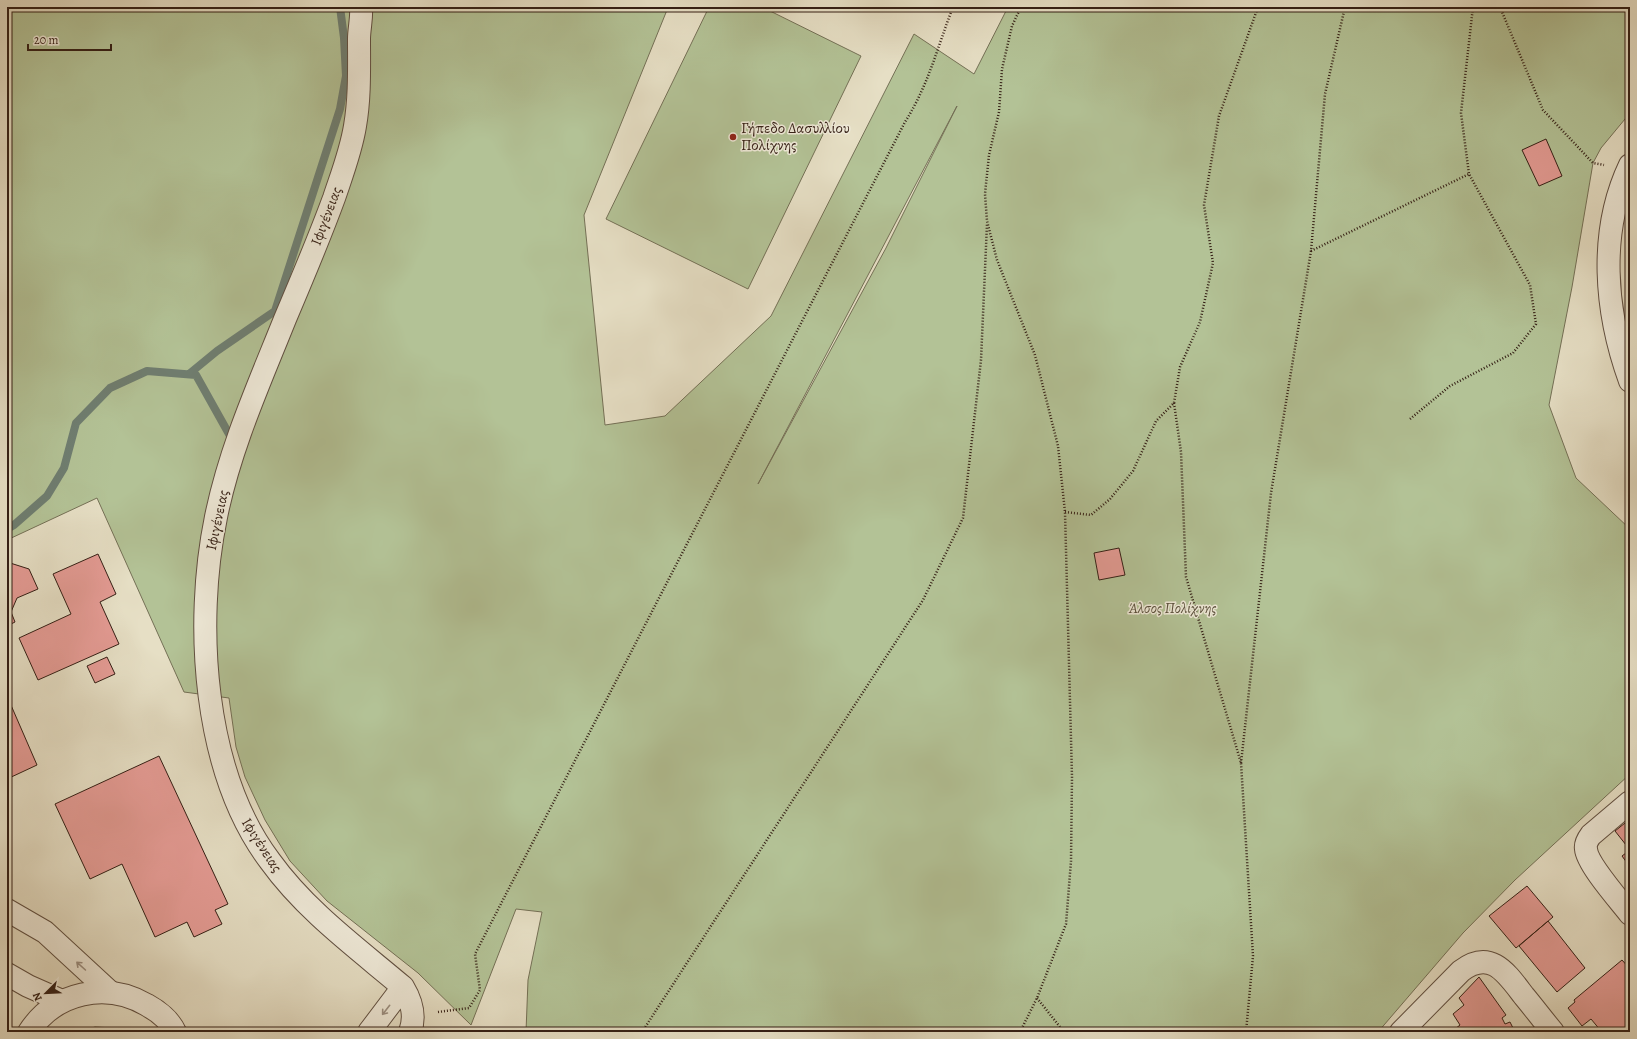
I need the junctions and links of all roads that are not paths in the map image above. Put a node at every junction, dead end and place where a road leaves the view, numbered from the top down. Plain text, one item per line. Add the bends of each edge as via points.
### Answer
1 (361, 7) edge
2 (1629, 168) edge
3 (1630, 381) edge
4 (1630, 802) edge
5 (7, 910) edge
6 (1630, 914) edge
7 (7, 974) edge
8 (404, 987) junction
9 (110, 992) junction
10 (62, 1001) junction
11 (411, 1024) edge
12 (176, 1031) edge
13 (29, 1032) edge
14 (369, 1032) edge
15 (1401, 1032) edge
16 (1553, 1032) edge

1 - 8 street, Ιφιγένειας via 359,97 349,154 322,229 248,409 216,516 208,562 207,653 212,710 223,760 238,806 255,840 282,877 311,908
2 - 3 street via 1618,193 1612,218 1608,257 1615,330
4 - 6 street via 1591,835 1586,850 1595,868
9 -> 5 street via 45,932
7 - 10 street
8 - 11 street, Ιφιγένειας via 412,1001
8 -> 14 street
9 - 10 street via 78,994
9 - 12 street via 134,998 156,1010
10 - 13 street via 44,1013
15 - 16 street via 1461,970 1472,963 1485,962 1494,964 1506,972

